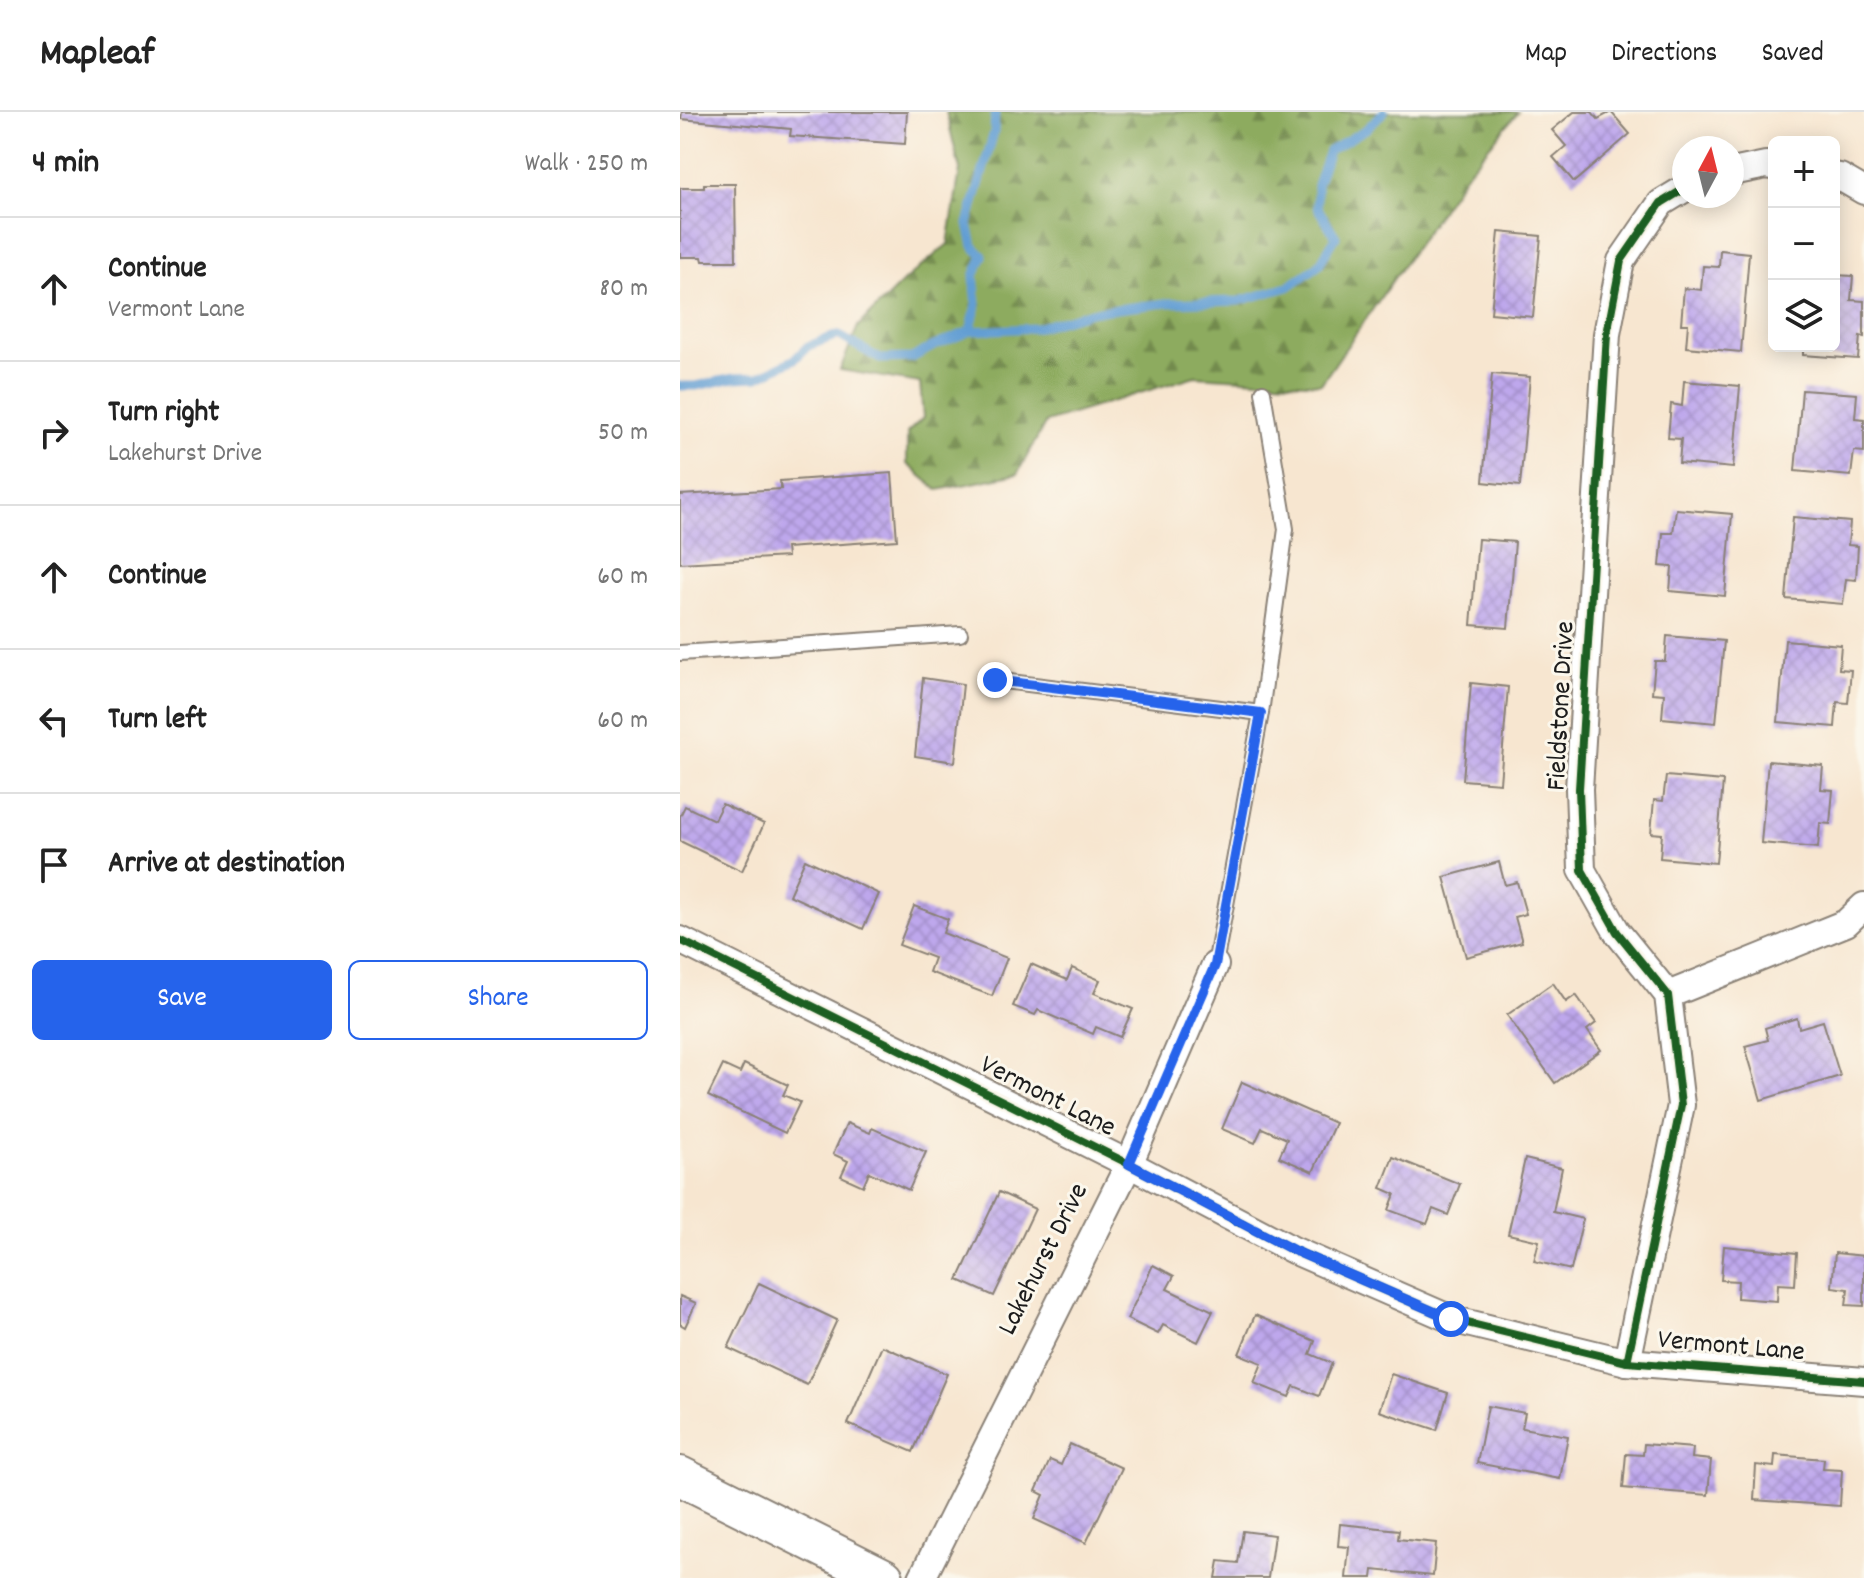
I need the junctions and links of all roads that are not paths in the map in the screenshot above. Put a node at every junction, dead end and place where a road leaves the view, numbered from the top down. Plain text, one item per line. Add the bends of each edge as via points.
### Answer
1 (1768, 165) edge
2 (1744, 170) edge
3 (1840, 178) edge
4 (1864, 191) edge
5 (1672, 196) edge
6 (1263, 392) dead end
7 (960, 634) dead end
8 (680, 653) edge
9 (995, 680) dead end
10 (1261, 713) junction
11 (1864, 906) edge
12 (680, 940) edge
13 (1215, 965) joint
14 (1668, 995) junction
15 (1129, 1164) junction
16 (1627, 1362) junction
17 (1864, 1381) edge
18 (680, 1476) edge
19 (884, 1578) edge
20 (922, 1578) edge

1 - 2 street
3 - 4 street
5 - 14 street, Fieldstone Drive via 1661,203 1621,261 1607,334 1579,789 1582,870 1617,932
6 - 10 lane via 1286,529
7 - 8 lane
9 - 10 lane
10 - 13 lane
11 - 14 street via 1846,923
12 - 15 street, Vermont Lane
13 - 15 street, Lakehurst Drive
14 - 16 street via 1681,1105
15 - 16 street, Vermont Lane via 1293,1250 1451,1319
15 - 20 street, Lakehurst Drive
16 - 17 street, Vermont Lane
18 - 19 main road

